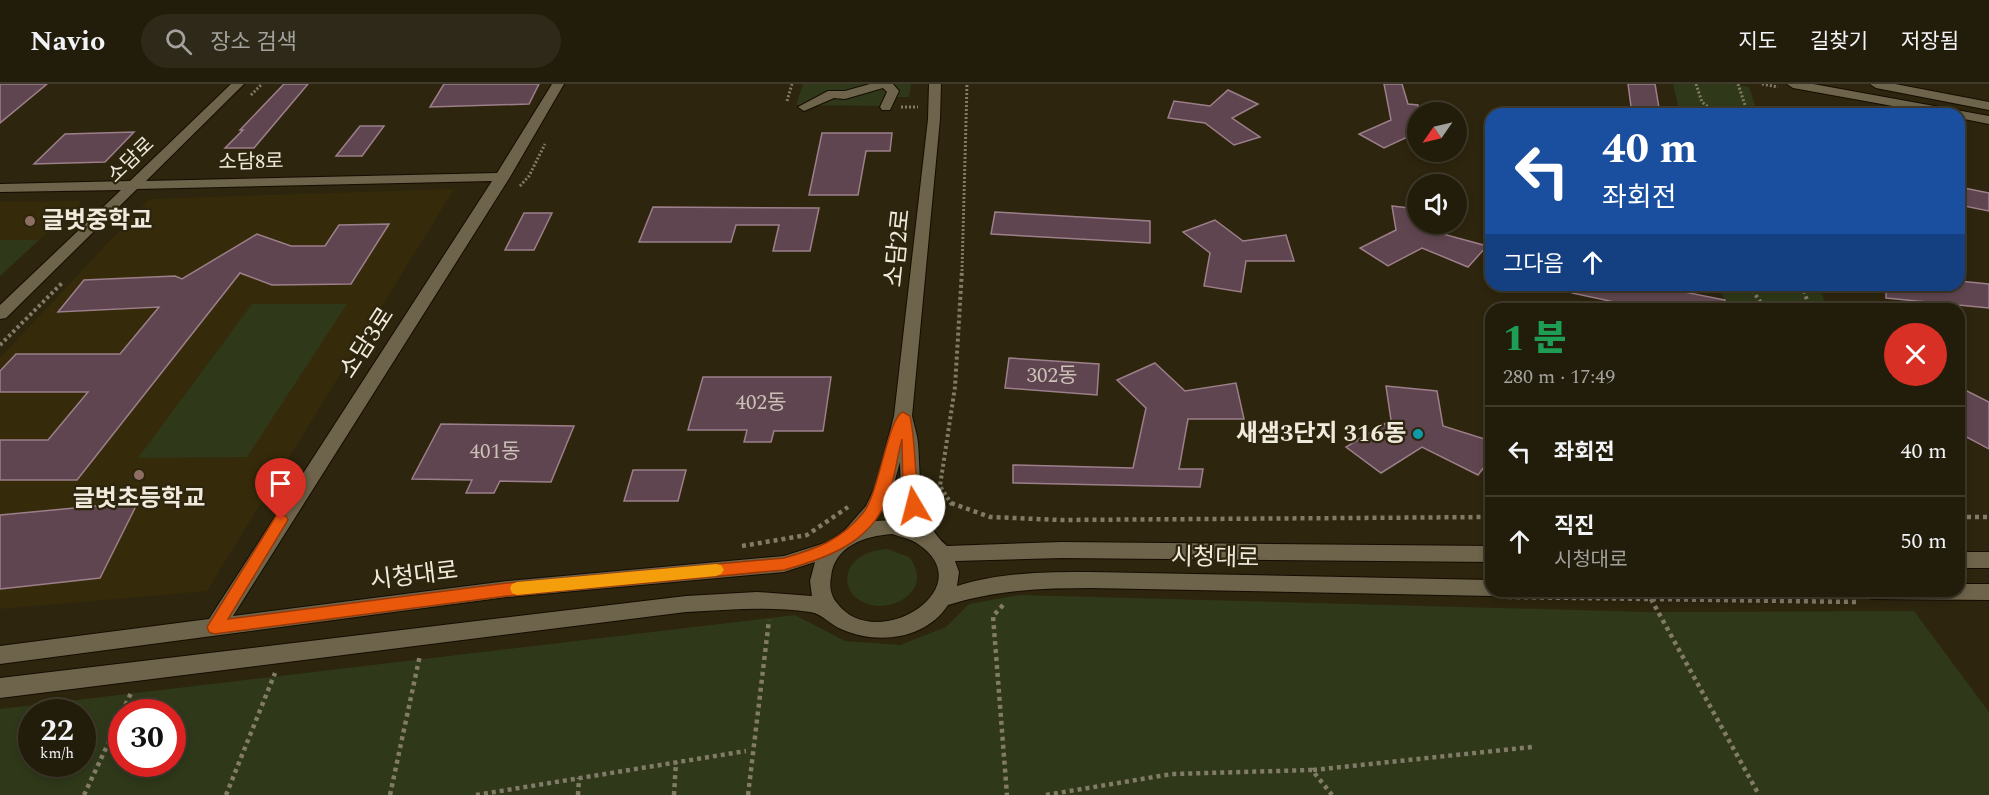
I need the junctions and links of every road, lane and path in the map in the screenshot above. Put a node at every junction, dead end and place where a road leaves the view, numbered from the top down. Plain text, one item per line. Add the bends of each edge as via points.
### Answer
1 (238, 84) edge
2 (558, 84) edge
3 (884, 84) edge
4 (935, 84) edge
5 (967, 84) edge
6 (1696, 84) edge
7 (1738, 84) edge
8 (1793, 84) edge
9 (1876, 84) edge
10 (1901, 84) edge
11 (832, 89) edge
12 (1989, 100) edge
13 (1989, 106) edge
14 (804, 107) dead end
15 (886, 107) dead end
16 (1708, 108) edge
17 (1746, 108) edge
18 (1925, 108) edge
19 (1965, 115) edge
20 (1989, 120) edge
21 (549, 135) dead end
22 (503, 177) junction
23 (134, 184) junction
24 (0, 188) edge
25 (514, 193) dead end
26 (0, 314) edge
27 (903, 416) junction
28 (850, 506) dead end
29 (1485, 517) edge
30 (1965, 517) edge
31 (1989, 517) edge
32 (851, 536) junction
33 (741, 546) dead end
34 (938, 547) junction
35 (834, 548) junction
36 (1485, 554) edge
37 (1965, 560) edge
38 (1989, 560) edge
39 (1485, 592) edge
40 (1989, 592) edge
41 (1965, 593) edge
42 (1625, 597) edge
43 (1868, 597) edge
44 (1651, 598) junction
45 (941, 599) junction
46 (828, 607) junction
47 (993, 616) dead end
48 (770, 617) dead end
49 (214, 627) junction
50 (421, 647) dead end
51 (0, 655) edge
52 (279, 663) dead end
53 (136, 682) dead end
54 (0, 688) edge
55 (128, 699) edge
56 (108, 743) edge
57 (1532, 747) dead end
58 (746, 751) dead end
59 (676, 762) junction
60 (1312, 770) junction
61 (579, 777) junction
62 (84, 795) edge
63 (226, 795) edge
64 (390, 795) edge
65 (476, 795) edge
66 (578, 795) edge
67 (674, 795) edge
68 (748, 795) edge
69 (1007, 795) edge
70 (1046, 795) edge
71 (1332, 795) edge
72 (1759, 795) edge

1 - 23 street, 소담로
2 - 22 street, 소담3로
3 - 11 street via 845,95
3 - 15 street via 893,91
4 - 27 street, 소담2로
5 - 29 path via 952,436 940,486 952,505 990,517 1061,520
6 - 16 path via 1697,94
7 - 17 path
8 - 18 street
9 - 13 street
10 - 12 street
11 - 14 street
19 - 20 street
21 - 25 path via 529,176
22 - 23 street, 소담8로
22 - 49 street, 소담3로
23 - 24 street, 소담8로
23 - 26 street, 소담로
27 - 32 street via 881,496 870,516
27 - 34 street via 909,441 910,492 918,519
28 - 33 path via 807,535
30 - 31 path
32 - 34 street via 871,528 893,527 914,531
32 - 35 street
34 - 36 street, 시청대로
34 - 45 street via 949,571 947,590
35 - 46 street via 822,564 819,582
35 - 49 street, 시청대로 via 784,564 507,589
37 - 38 street
39 - 45 street, 시청대로 via 1062,581 986,586
40 - 41 street
42 - 44 path
43 - 44 path
44 - 72 path
45 - 46 street via 920,620 898,629 852,626
46 - 54 street via 772,601 686,604
47 - 69 path
48 - 68 path
49 - 51 street, 시청대로
50 - 64 path
52 - 63 path
53 - 55 path
56 - 62 path
57 - 60 path
58 - 59 path
59 - 61 path
59 - 67 path
60 - 70 path via 1172,774
60 - 71 path
61 - 65 path
61 - 66 path

